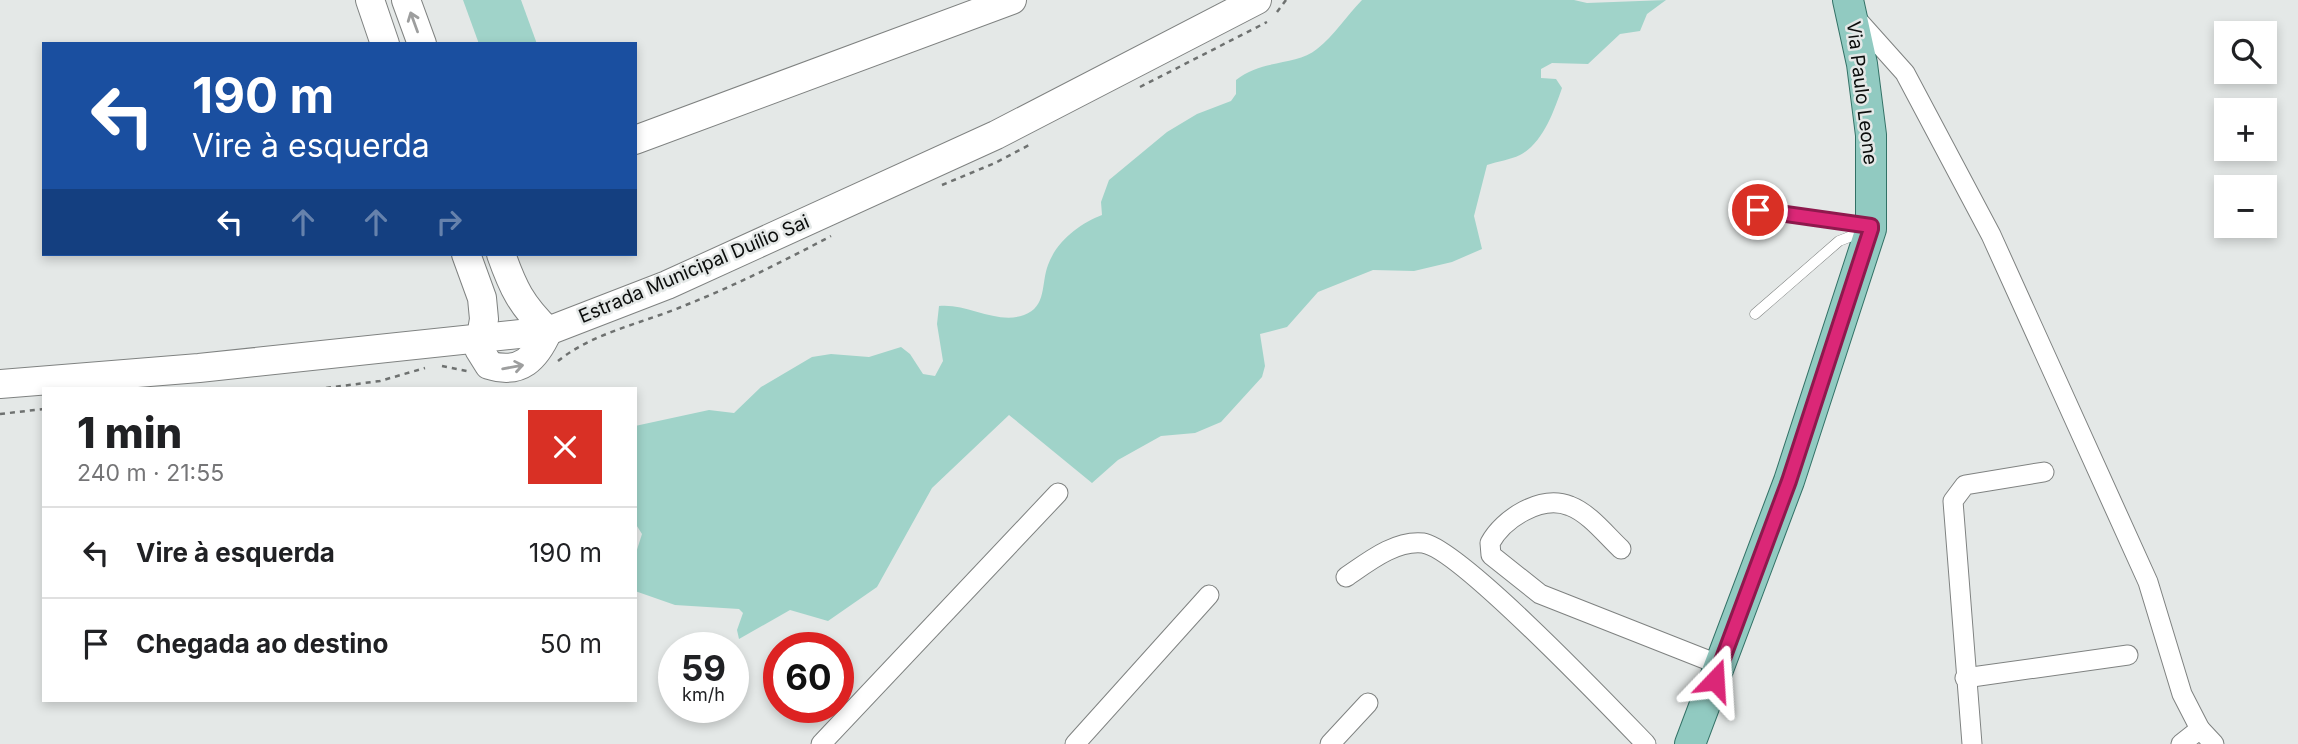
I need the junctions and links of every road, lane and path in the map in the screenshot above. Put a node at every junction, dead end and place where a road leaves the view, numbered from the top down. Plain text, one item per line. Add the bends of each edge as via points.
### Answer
1 (370, 0) edge
2 (406, 0) edge
3 (1012, 0) edge
4 (1257, 0) edge
5 (1850, 6) edge
6 (385, 42) edge
7 (421, 42) edge
8 (637, 139) edge
9 (1758, 210) dead end
10 (1871, 228) junction
11 (502, 257) edge
12 (470, 263) edge
13 (1755, 314) dead end
14 (548, 331) junction
15 (479, 338) junction
16 (0, 384) edge
17 (42, 409) edge
18 (0, 414) edge
19 (2044, 472) dead end
20 (1058, 493) dead end
21 (1620, 549) dead end
22 (1346, 577) dead end
23 (1209, 595) dead end
24 (2128, 655) dead end
25 (1720, 664) junction
26 (1965, 678) junction
27 (1368, 702) dead end
28 (2200, 729) junction
29 (821, 744) edge
30 (1075, 744) edge
31 (1330, 744) edge
32 (1646, 744) edge
33 (1690, 744) edge
34 (1972, 744) edge
35 (2181, 744) edge
36 (2214, 744) edge

1 - 6 street
7 -> 2 street
3 - 8 street
4 - 14 street, Estrada Municipal Duílio Sai via 996,135 667,285
5 - 10 main road, Via Paulo Leone via 1871,135
5 - 28 street via 1905,73 1992,235 2148,582 2182,694
9 - 10 lane
10 - 13 lane via 1839,241
10 - 25 main road, Via Paulo Leone via 1789,481
11 - 12 street
11 - 14 street via 525,309
12 - 15 street via 482,299 484,319
14 - 15 street, Estrada Municipal Duílio Sai
15 - 16 street, Estrada Municipal Duílio Sai
17 - 18 path
19 - 26 street via 1965,485 1954,501
20 - 29 street
21 - 25 street via 1582,513 1556,503 1510,518 1490,543 1491,555 1540,594
22 - 32 street via 1380,553 1408,545 1422,543 1448,554
23 - 30 street
24 - 26 street
25 - 33 main road, Via Paulo Leone
26 - 34 street
27 - 31 street
28 - 35 street
28 - 36 street

